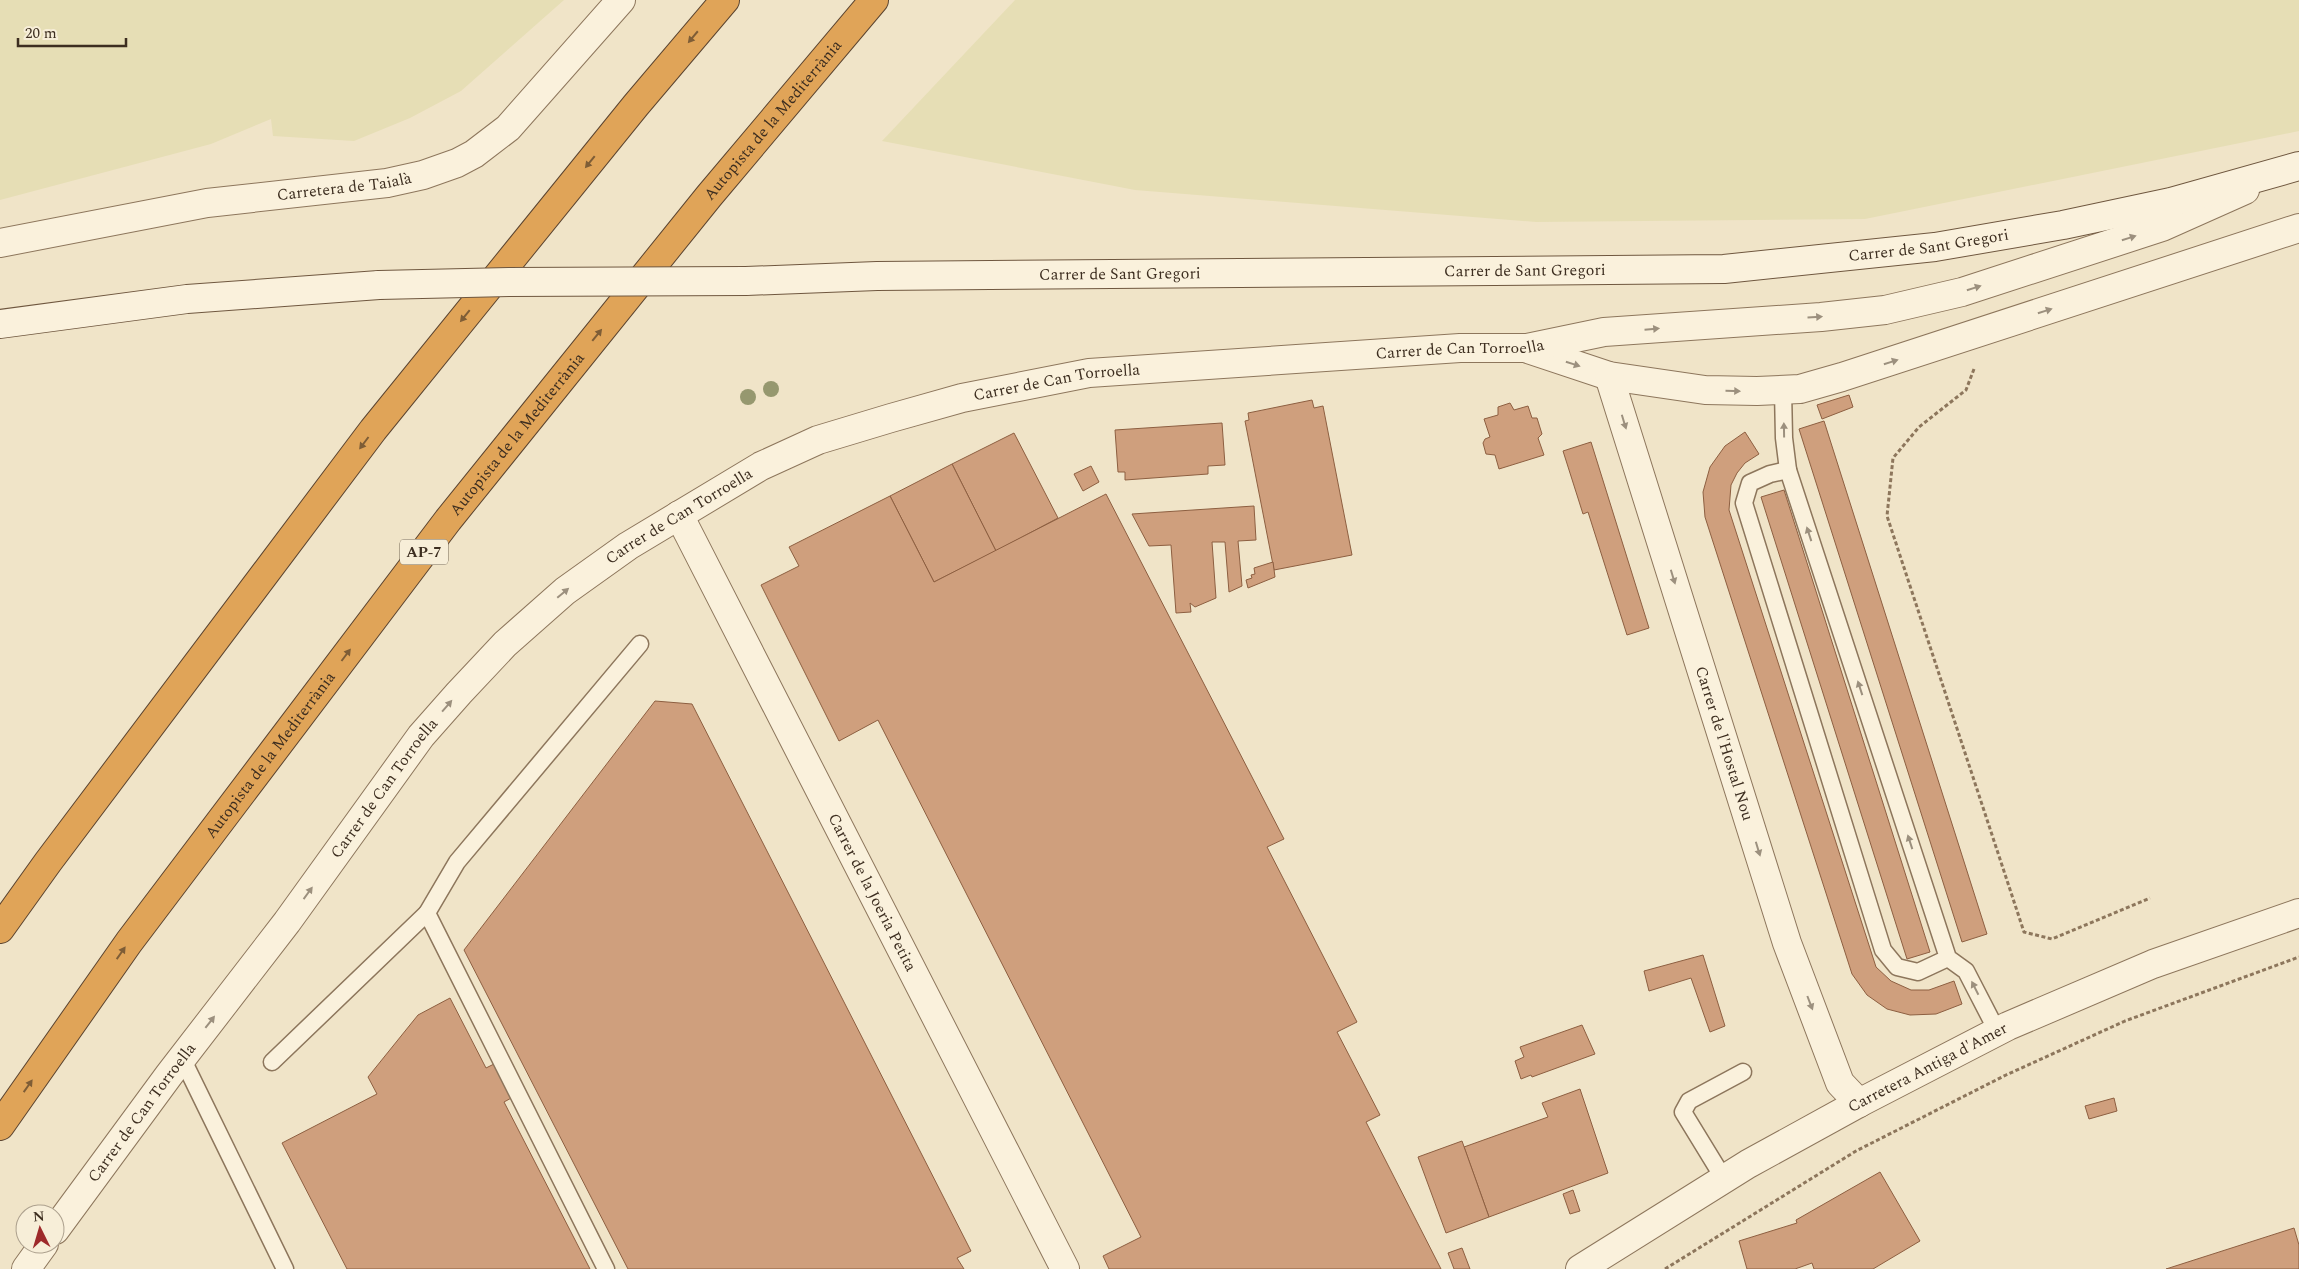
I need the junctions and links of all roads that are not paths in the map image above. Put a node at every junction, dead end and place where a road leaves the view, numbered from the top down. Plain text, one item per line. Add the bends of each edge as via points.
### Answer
1 (621, 0) edge
2 (725, 0) edge
3 (874, 0) edge
4 (2297, 167) edge
5 (2299, 228) edge
6 (0, 243) edge
7 (0, 324) edge
8 (1604, 332) joint
9 (1527, 348) junction
10 (1610, 376) junction
11 (1783, 390) junction
12 (1788, 470) junction
13 (679, 515) junction
14 (640, 644) dead end
15 (427, 913) junction
16 (2299, 913) edge
17 (0, 929) edge
18 (1948, 958) junction
19 (1997, 1031) junction
20 (182, 1058) junction
21 (272, 1062) dead end
22 (1743, 1072) dead end
23 (1859, 1102) junction
24 (0, 1126) edge
25 (1724, 1179) junction
26 (65, 1216) edge
27 (37, 1254) edge
28 (26, 1269) edge
29 (285, 1269) edge
30 (606, 1269) edge
31 (1065, 1269) edge
32 (1580, 1269) edge

1 - 6 street, Carretera de Taialà via 508,128 457,163 387,183 207,203
2 -> 17 highway via 373,430
24 -> 3 highway, Autopista de la Mediterrània / AP-7 via 129,942 448,520 709,196
4 - 7 street, Carrer de Sant Gregori, bridge via 2171,202 2063,225 1935,247 1724,269 877,276 746,282 509,282 379,286 187,299
8 -> 4 street, Carrer de Sant Gregori via 1885,310 1962,292 2162,227
11 -> 5 street via 1800,389 1842,377
8 - 9 street, Carrer de Can Torroella
9 -> 10 street
9 - 13 street, Carrer de Can Torroella via 1460,348 1089,373 962,398 818,440 761,466
10 -> 11 street via 1705,390
10 -> 23 street, Carrer de l'Hostal Nou via 1787,943 1840,1083
12 -> 11 lane
18 -> 12 lane
12 - 18 lane via 1750,483 1744,503 1884,950 1898,967 1918,972
20 -> 13 street, Carrer de Can Torroella via 287,922 421,736 458,693 505,644 565,591
13 - 31 street, Carrer de la Joeria Petita
14 - 15 lane via 457,862
15 - 21 lane
15 - 30 lane
16 - 19 street, Carretera Antiga d'Amer via 2153,964
19 -> 18 lane via 1966,971
19 - 23 street, Carretera Antiga d'Amer
20 - 26 street, Carrer de Can Torroella
20 - 29 lane
22 - 25 lane via 1689,1101 1683,1112
23 - 25 street, Carretera Antiga d'Amer
25 - 32 street, Carretera Antiga d'Amer
27 - 28 street

